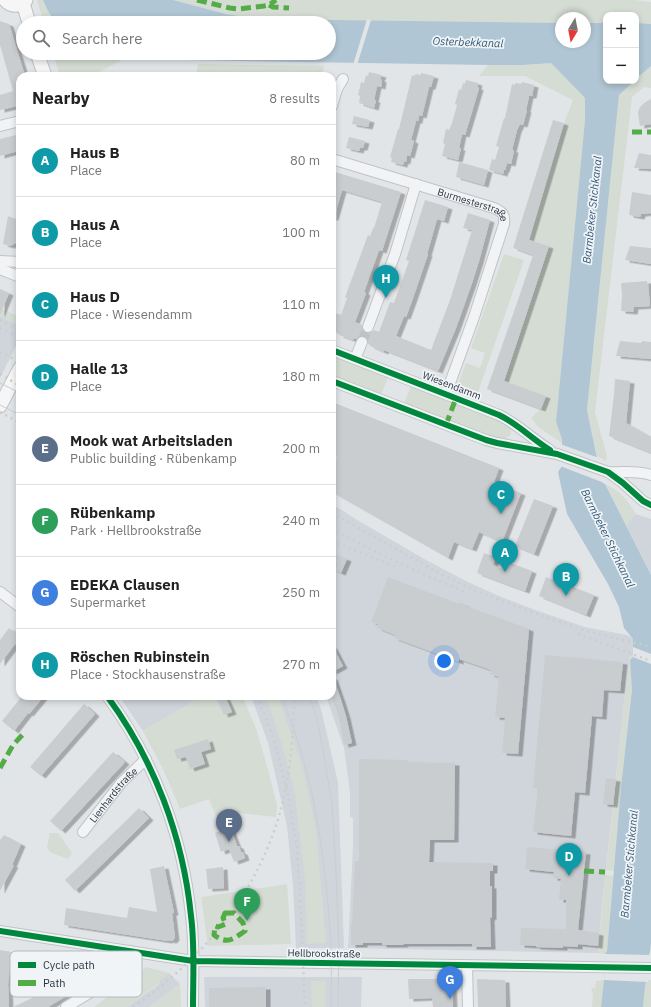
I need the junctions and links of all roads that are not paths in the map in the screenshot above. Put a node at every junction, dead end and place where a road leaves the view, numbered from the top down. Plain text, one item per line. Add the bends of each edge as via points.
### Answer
1 (5, 0) edge
2 (24, 2) edge
3 (27, 16) edge
4 (40, 60) edge
5 (44, 72) edge
6 (343, 79) dead end
7 (336, 92) edge
8 (16, 122) edge
9 (0, 126) edge
10 (336, 160) edge
11 (416, 184) junction
12 (0, 261) edge
13 (16, 262) edge
14 (0, 270) edge
15 (16, 277) edge
16 (368, 327) tunnel mouth
17 (362, 342) tunnel mouth
18 (336, 352) edge
19 (355, 359) junction
20 (16, 376) edge
21 (336, 383) edge
22 (446, 394) junction
23 (0, 406) edge
24 (557, 454) junction
25 (608, 472) junction
26 (651, 475) edge
27 (651, 505) edge
28 (0, 592) edge
29 (16, 604) edge
30 (110, 700) edge
31 (146, 759) junction
32 (83, 832) dead end
33 (0, 931) edge
34 (130, 951) edge
35 (142, 953) edge
36 (193, 961) junction
37 (467, 966) junction
38 (651, 968) edge
39 (83, 997) edge
40 (66, 1007) edge
41 (193, 1007) edge
42 (468, 1007) edge

1 - 2 main road via 13,6
2 - 3 main road
4 - 5 main road
6 - 7 street
8 - 9 street
10 - 11 street, Burmesterstraße
11 - 16 street via 395,254
11 - 22 street, Burmesterstraße via 494,208 505,218 474,317
12 - 13 street
14 - 15 street
17 - 19 street
18 - 19 street, Wiesendamm
19 - 22 street, Wiesendamm
20 - 23 main road
21 - 24 street, Wiesendamm via 486,440
22 - 24 street, Wiesendamm via 504,417
24 - 25 street, Wiesendamm
25 - 26 street, Wiesendamm via 640,472
25 - 27 street, Wiesendamm
28 - 29 street
30 - 31 street
31 - 32 street, Lienhardstraße via 121,783
31 - 36 street via 166,805 187,881
33 - 34 street, Hellbrookstraße
35 - 36 street, Hellbrookstraße
36 - 37 street, Hellbrookstraße
36 - 41 street
37 - 38 street, Hellbrookstraße
37 - 42 street
39 - 40 street

